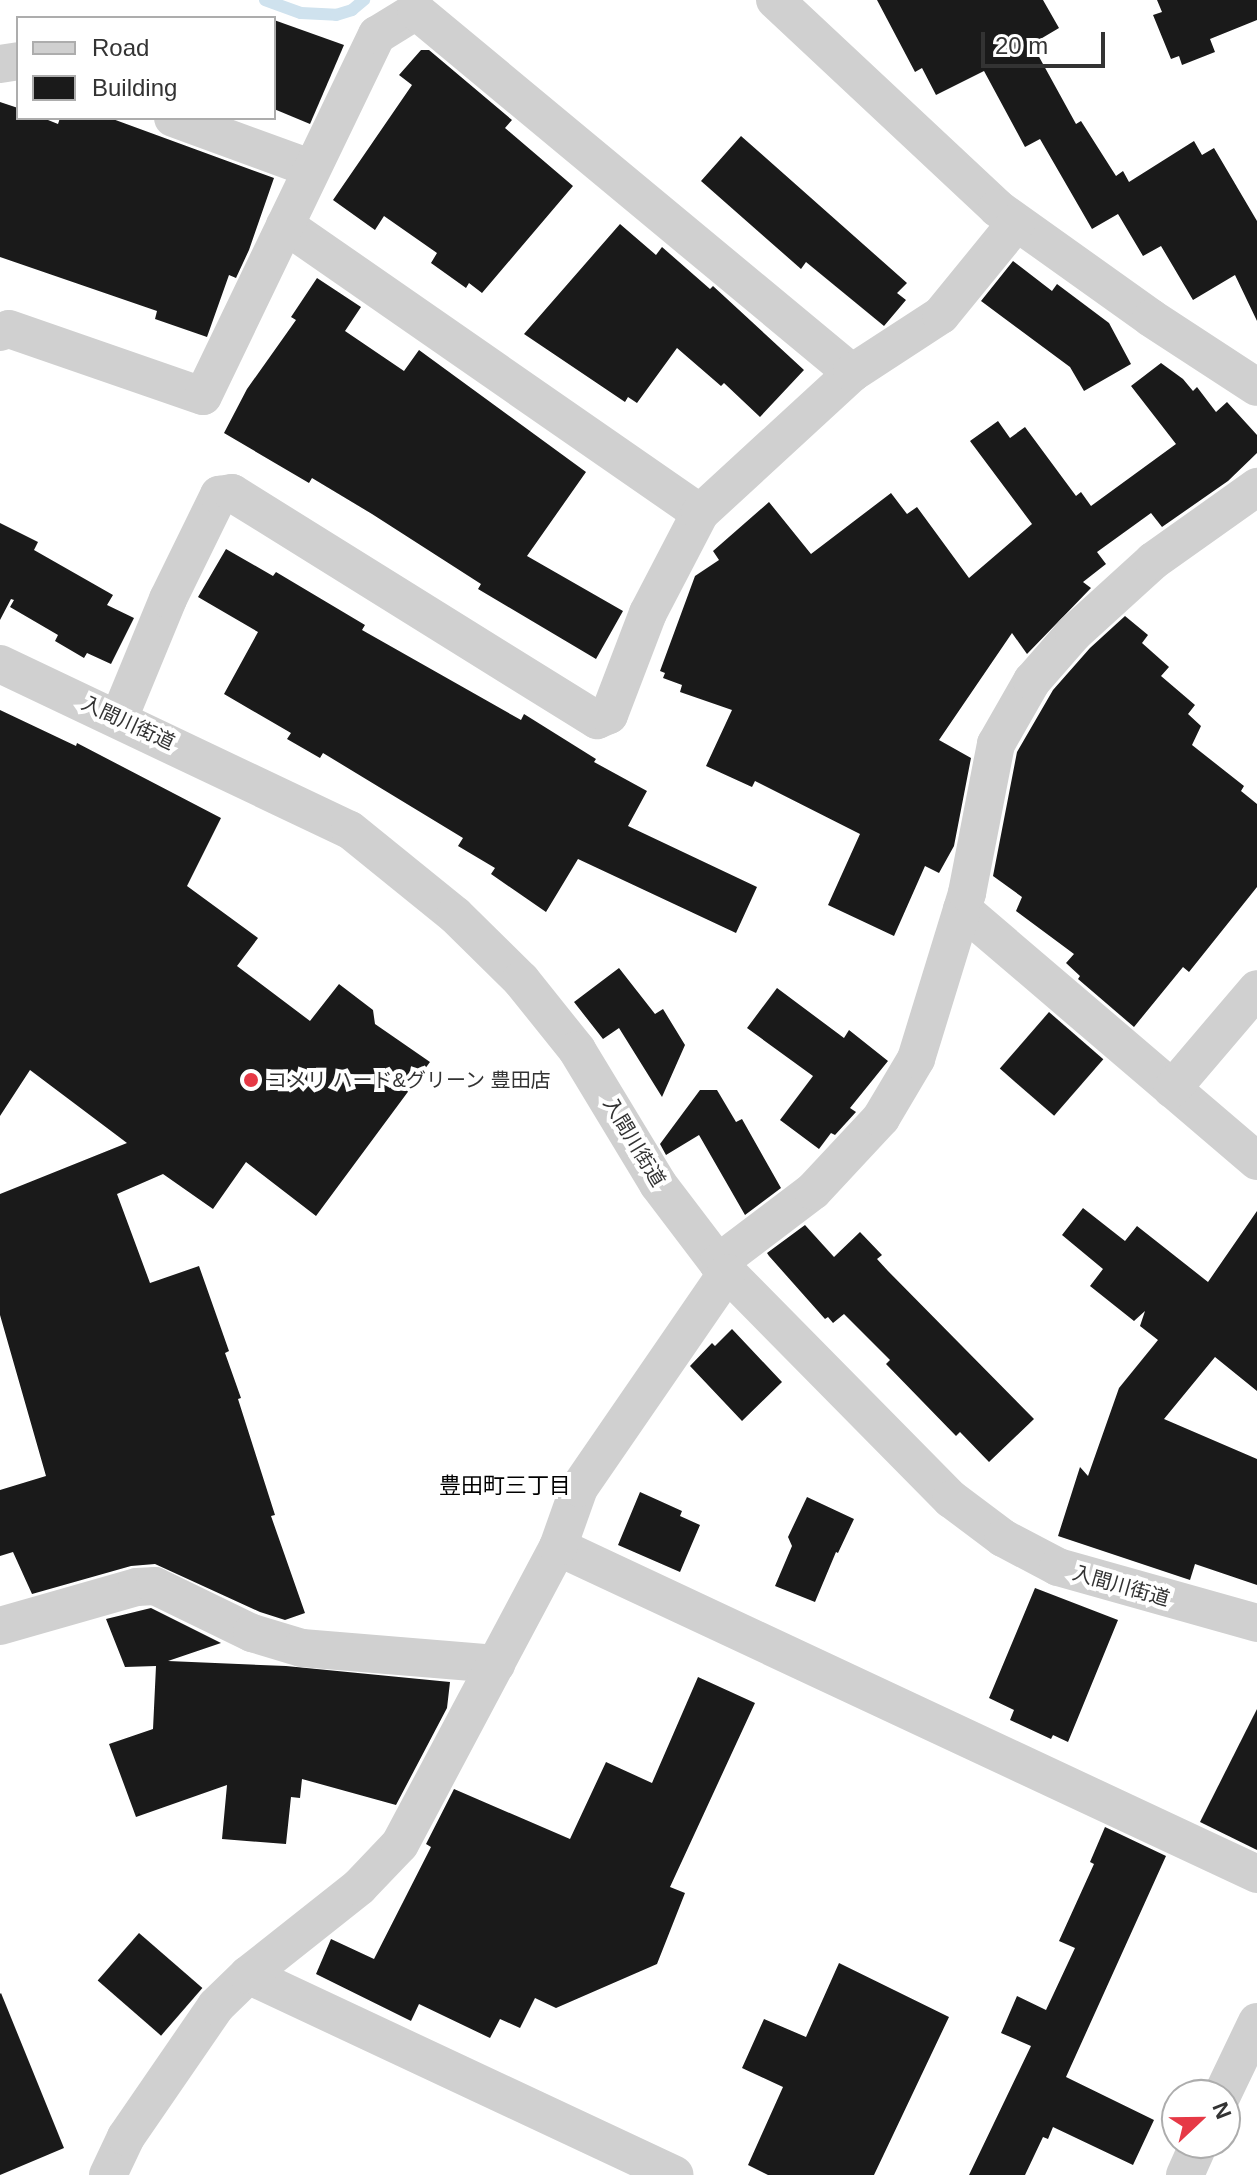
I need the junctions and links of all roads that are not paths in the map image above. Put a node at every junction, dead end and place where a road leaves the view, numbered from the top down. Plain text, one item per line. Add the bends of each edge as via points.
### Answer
1 (775, 0) edge
2 (178, 120) edge
3 (310, 168) junction
4 (1016, 223) junction
5 (285, 225) junction
6 (0, 332) edge
7 (852, 373) junction
8 (1257, 387) edge
9 (1257, 487) edge
10 (700, 513) junction
11 (0, 664) edge
12 (119, 718) junction
13 (962, 909) junction
14 (1257, 989) edge
15 (1172, 1089) junction
16 (1257, 1161) edge
17 (722, 1268) junction
18 (558, 1547) junction
19 (1257, 1623) edge
20 (0, 1626) edge
21 (496, 1664) junction
22 (1257, 1874) edge
23 (248, 1975) junction
24 (1257, 2022) edge
25 (1230, 2079) edge
26 (108, 2175) edge
27 (674, 2175) edge

1 - 4 street via 958,176
2 - 3 street
3 - 5 street
3 - 7 street via 377,35 416,11
4 - 7 street via 941,315
4 - 8 street
5 - 6 street via 203,396 9,329
5 - 10 street
7 - 10 street
9 - 13 street via 1153,561 1074,633 1032,681 996,744
10 - 12 street via 648,613 609,715 597,720 232,493 219,495
11 - 12 street, 入間川街道
12 - 17 street, 入間川街道 via 350,830 455,915 521,980 577,1050 658,1184
13 - 15 street
13 - 17 street via 916,1059 881,1118 813,1191
14 - 15 street
15 - 16 street
17 - 18 street via 579,1488
17 - 19 street, 入間川街道 via 951,1499 1003,1538 1058,1567
18 - 21 street
18 - 22 street
20 - 21 street via 155,1586 252,1633 302,1648
21 - 23 street via 400,1844 359,1887
23 - 26 street via 216,2006 171,2069
23 - 27 street
24 - 25 street

